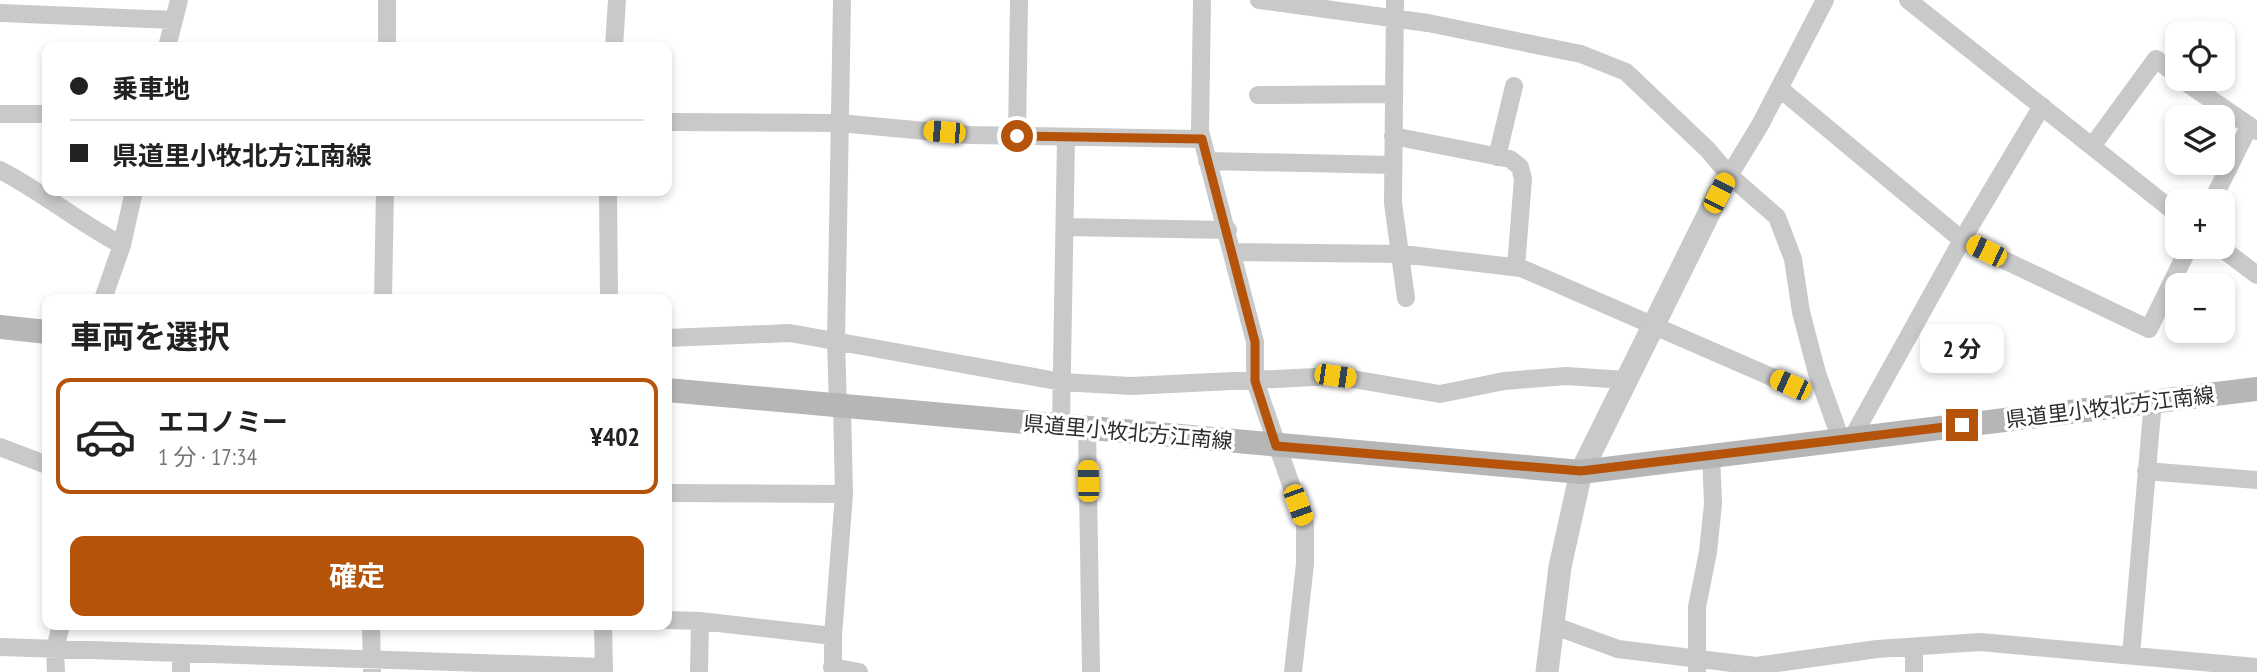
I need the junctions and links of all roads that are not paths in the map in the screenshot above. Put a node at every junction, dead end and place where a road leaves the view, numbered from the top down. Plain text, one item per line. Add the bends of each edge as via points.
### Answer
1 (179, 0) edge
2 (387, 0) edge
3 (617, 0) edge
4 (842, 0) edge
5 (1019, 0) edge
6 (1202, 0) edge
7 (1259, 0) edge
8 (1825, 0) edge
9 (1908, 0) edge
10 (1395, 9) edge
11 (0, 13) edge
12 (174, 20) junction
13 (168, 42) edge
14 (387, 42) edge
15 (614, 42) edge
16 (2165, 66) edge
17 (1514, 86) dead end
18 (1779, 88) junction
19 (2198, 91) edge
20 (1393, 94) junction
21 (1258, 95) dead end
22 (2042, 106) junction
23 (0, 114) edge
24 (42, 114) edge
25 (672, 122) edge
26 (839, 123) junction
27 (2253, 129) edge
28 (1017, 136) junction
29 (1393, 136) junction
30 (1066, 137) junction
31 (1202, 139) junction
32 (2093, 145) junction
33 (1497, 157) junction
34 (1207, 162) junction
35 (1393, 165) junction
36 (0, 170) edge
37 (1724, 184) junction
38 (2219, 189) edge
39 (42, 194) edge
40 (44, 196) edge
41 (133, 196) edge
42 (385, 196) edge
43 (608, 196) edge
44 (2165, 204) edge
45 (1065, 227) junction
46 (1228, 230) junction
47 (1962, 240) junction
48 (122, 245) junction
49 (1233, 252) junction
50 (1402, 254) junction
51 (2235, 258) edge
52 (2183, 259) edge
53 (1516, 267) junction
54 (2257, 275) edge
55 (105, 294) edge
56 (383, 294) edge
57 (608, 294) edge
58 (1406, 298) dead end
59 (1653, 324) junction
60 (0, 327) edge
61 (42, 331) edge
62 (672, 338) edge
63 (836, 341) junction
64 (1626, 380) junction
65 (1255, 381) junction
66 (1062, 382) junction
67 (1790, 385) dead end
68 (2257, 389) edge
69 (672, 390) edge
70 (2153, 401) junction
71 (840, 407) junction
72 (1061, 425) junction
73 (1087, 427) junction
74 (1847, 439) junction
75 (1276, 446) junction
76 (0, 447) edge
77 (1711, 454) junction
78 (42, 463) edge
79 (1581, 471) junction
80 (2146, 471) junction
81 (2257, 480) edge
82 (672, 493) edge
83 (844, 494) junction
84 (672, 620) edge
85 (700, 621) junction
86 (1552, 625) junction
87 (60, 630) edge
88 (371, 630) edge
89 (603, 630) edge
90 (833, 636) junction
91 (0, 648) edge
92 (55, 649) junction
93 (1914, 649) junction
94 (2131, 656) junction
95 (181, 663) edge
96 (372, 665) edge
97 (1697, 666) edge
98 (2257, 667) edge
99 (604, 669) edge
100 (833, 669) edge
101 (56, 672) edge
102 (699, 672) edge
103 (859, 672) edge
104 (1091, 672) edge
105 (1293, 672) edge
106 (1547, 672) edge
107 (1914, 672) edge

1 - 12 street
2 - 14 street
3 - 15 street
4 - 26 street
5 - 28 street
6 - 31 street
7 - 10 street
8 - 18 street
9 - 22 street
10 - 20 street
10 - 37 street via 1581,54 1626,72 1688,130
11 - 12 street
12 - 13 street
16 - 32 street via 2156,59
17 - 33 street
18 - 37 street
18 - 47 street
19 - 27 street
20 - 21 street
20 - 29 street
22 - 32 street
22 - 47 street
23 - 24 street
25 - 26 street
26 - 28 street
26 - 63 street
27 - 38 street
28 - 30 street
29 - 33 street
29 - 35 street
30 - 31 street
30 - 45 street
31 - 34 street
32 - 44 street
33 - 53 street via 1520,167
34 - 35 street
34 - 46 street
35 - 50 street via 1393,202
36 - 39 street
37 - 59 street
37 - 74 street via 1777,218 1786,235 1807,337
40 - 48 street
41 - 48 street
42 - 56 street
43 - 57 street
45 - 46 street
45 - 66 street
46 - 49 street
47 - 52 street via 2149,329
47 - 74 street
48 - 55 street
49 - 50 street
49 - 65 street via 1255,342
50 - 53 street
50 - 58 street
51 - 54 street
53 - 59 street
59 - 64 street
59 - 67 street
60 - 61 main road
62 - 63 street via 790,333
63 - 66 street
63 - 71 street
64 - 65 street via 1566,376 1504,381 1440,394 1335,376
64 - 79 street
65 - 66 street via 1131,386
65 - 75 street
66 - 72 street
68 - 70 main road, 県道里小牧北方江南線
69 - 71 main road, 県道里小牧北方江南線
70 - 74 main road, 県道里小牧北方江南線
70 - 80 street
71 - 72 main road, 県道里小牧北方江南線
71 - 83 street
72 - 73 main road, 県道里小牧北方江南線
73 - 75 main road, 県道里小牧北方江南線
73 - 104 street
74 - 77 main road, 県道里小牧北方江南線
75 - 79 main road, 県道里小牧北方江南線
75 - 105 street via 1305,525
76 - 78 street
77 - 79 main road, 県道里小牧北方江南線
77 - 97 street via 1713,503 1697,607
79 - 86 street
80 - 81 street
80 - 94 street
82 - 83 street
83 - 90 street
84 - 85 street
85 - 90 street
85 - 102 street
86 - 97 street via 1618,649
86 - 106 street
87 - 92 street
88 - 96 street
89 - 99 street
90 - 100 street
91 - 92 street
92 - 95 street
92 - 101 street
93 - 94 street via 1979,642
93 - 97 street via 1877,649 1756,666
93 - 107 street
94 - 98 street
95 - 96 street
96 - 99 street
100 - 103 street

